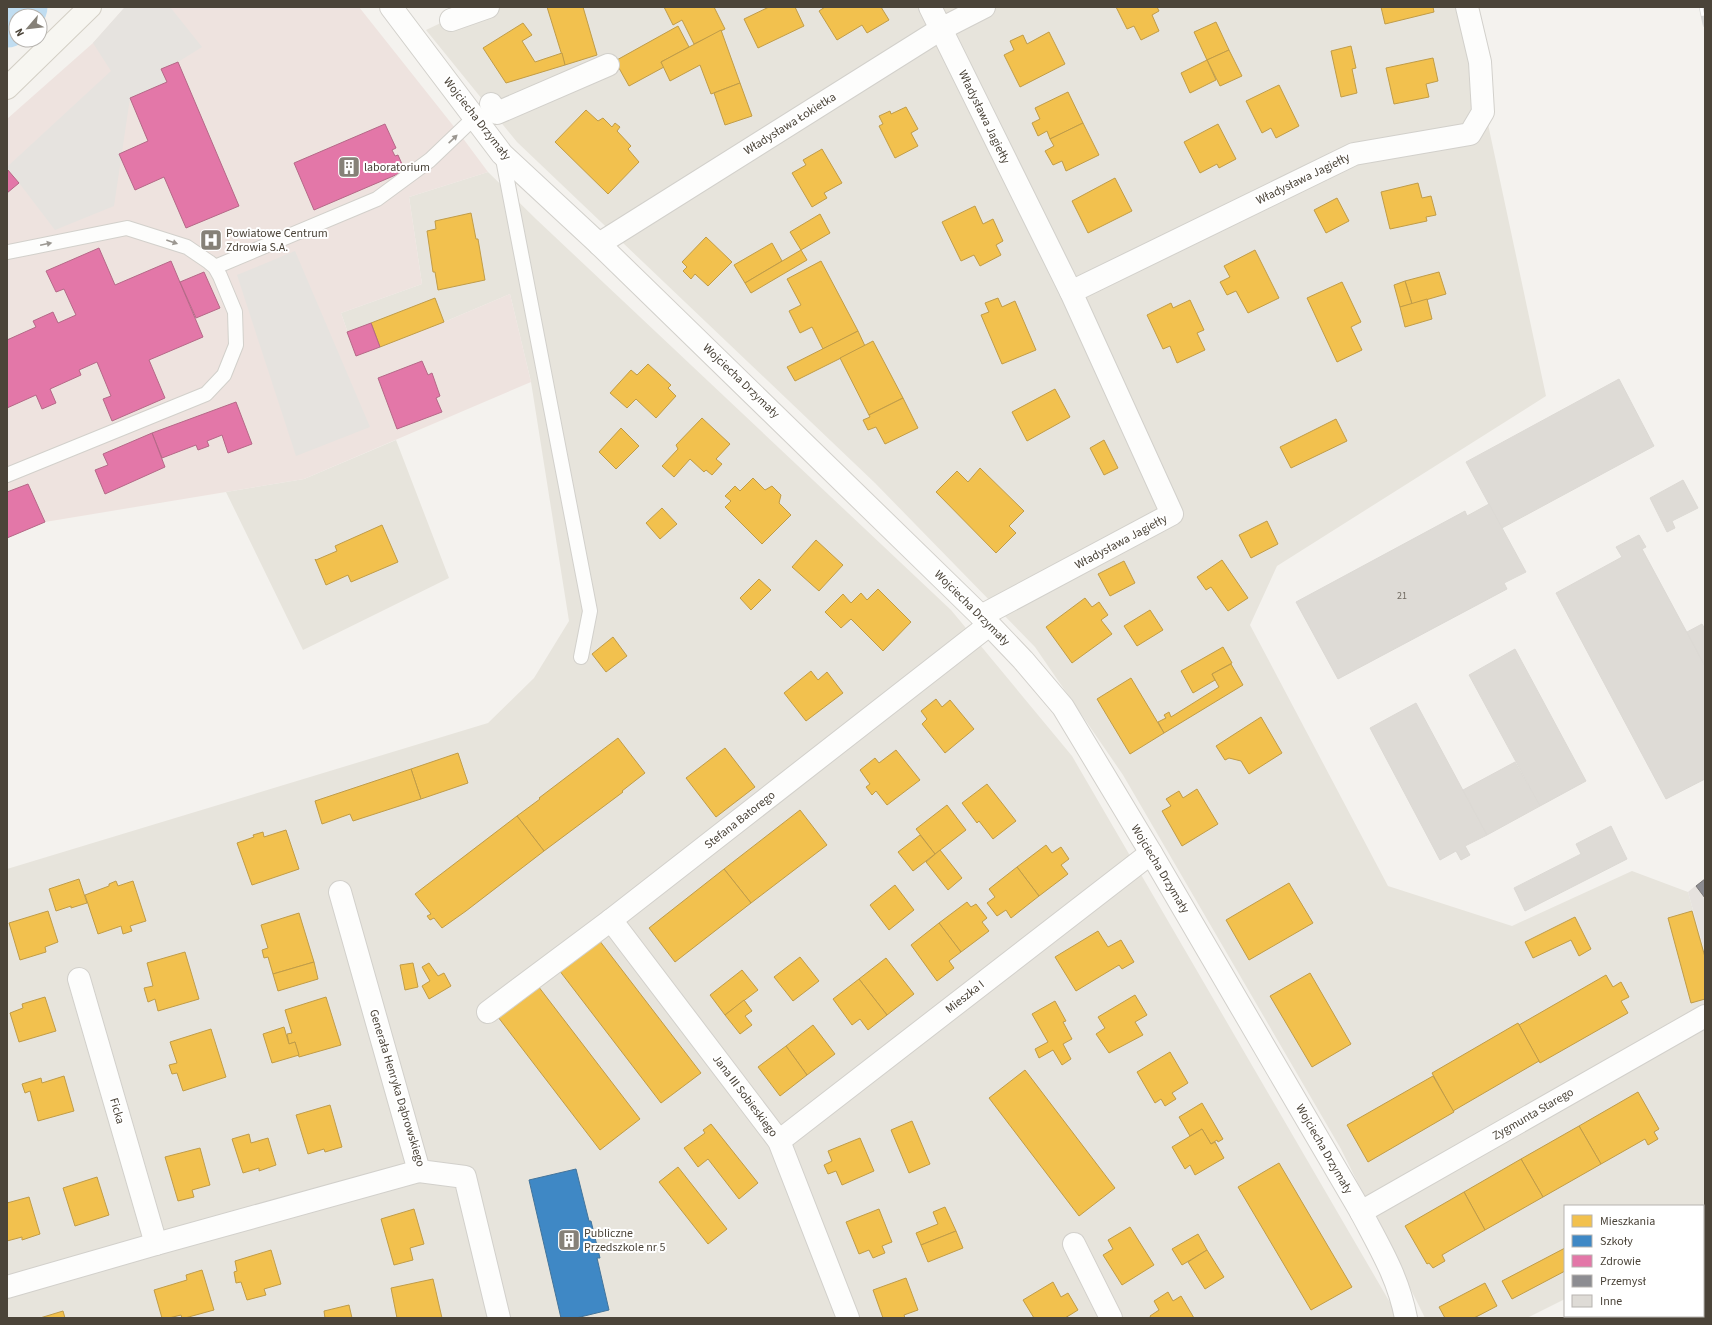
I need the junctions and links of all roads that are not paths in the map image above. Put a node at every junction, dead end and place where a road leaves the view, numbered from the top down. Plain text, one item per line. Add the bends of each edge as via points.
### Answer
1 (90, 7) edge
2 (391, 7) edge
3 (488, 7) edge
4 (930, 7) edge
5 (984, 7) edge
6 (1467, 7) edge
7 (451, 20) dead end
8 (941, 29) junction
9 (608, 65) dead end
10 (7, 88) edge
11 (483, 111) junction
12 (502, 154) junction
13 (599, 244) junction
14 (7, 255) edge
15 (215, 267) junction
16 (1071, 292) junction
17 (7, 475) edge
18 (985, 620) junction
19 (581, 657) dead end
20 (1151, 853) junction
21 (340, 892) dead end
22 (611, 920) junction
23 (79, 978) dead end
24 (488, 1012) dead end
25 (1705, 1016) edge
26 (779, 1141) junction
27 (419, 1171) junction
28 (1361, 1212) junction
29 (156, 1244) junction
30 (1074, 1244) dead end
31 (7, 1287) edge
32 (499, 1318) edge
33 (848, 1318) edge
34 (1110, 1318) edge
35 (1406, 1318) edge

1 - 10 main road
2 - 11 street, Wojciecha Drzymały
3 - 7 street
4 - 8 street, Władysława Jagiełły
5 - 8 street, Władysława Łokietka
6 - 16 street, Władysława Jagiełły via 1480,62 1482,112 1470,134 1354,154
8 - 13 street, Władysława Łokietka
8 - 16 street, Władysława Jagiełły
9 - 11 street via 497,113
11 - 12 street, Wojciecha Drzymały
15 -> 11 lane via 377,199 430,160
12 - 13 street, Wojciecha Drzymały
12 - 19 lane via 590,611
13 - 18 street, Wojciecha Drzymały
14 -> 15 lane via 127,228 187,247
15 - 17 lane via 235,312 236,345 224,375 206,394
16 - 18 street, Władysława Jagiełły via 1172,514
18 - 20 street, Wojciecha Drzymały via 1063,707
18 - 22 street, Stefana Batorego
20 - 26 street, Mieszka I
20 - 28 street, Wojciecha Drzymały
21 - 27 street, Generała Henryka Dąbrowskiego
22 - 24 street, Stefana Batorego
22 - 26 street, Jana III Sobieskiego
23 - 29 street, Ficka
25 - 28 street, Zygmunta Starego
26 - 33 street, Jana III Sobieskiego
27 - 29 street
27 - 32 street, Generała Henryka Dąbrowskiego via 465,1176
28 - 35 street, Wojciecha Drzymały via 1392,1271
29 - 31 street
30 - 34 street

